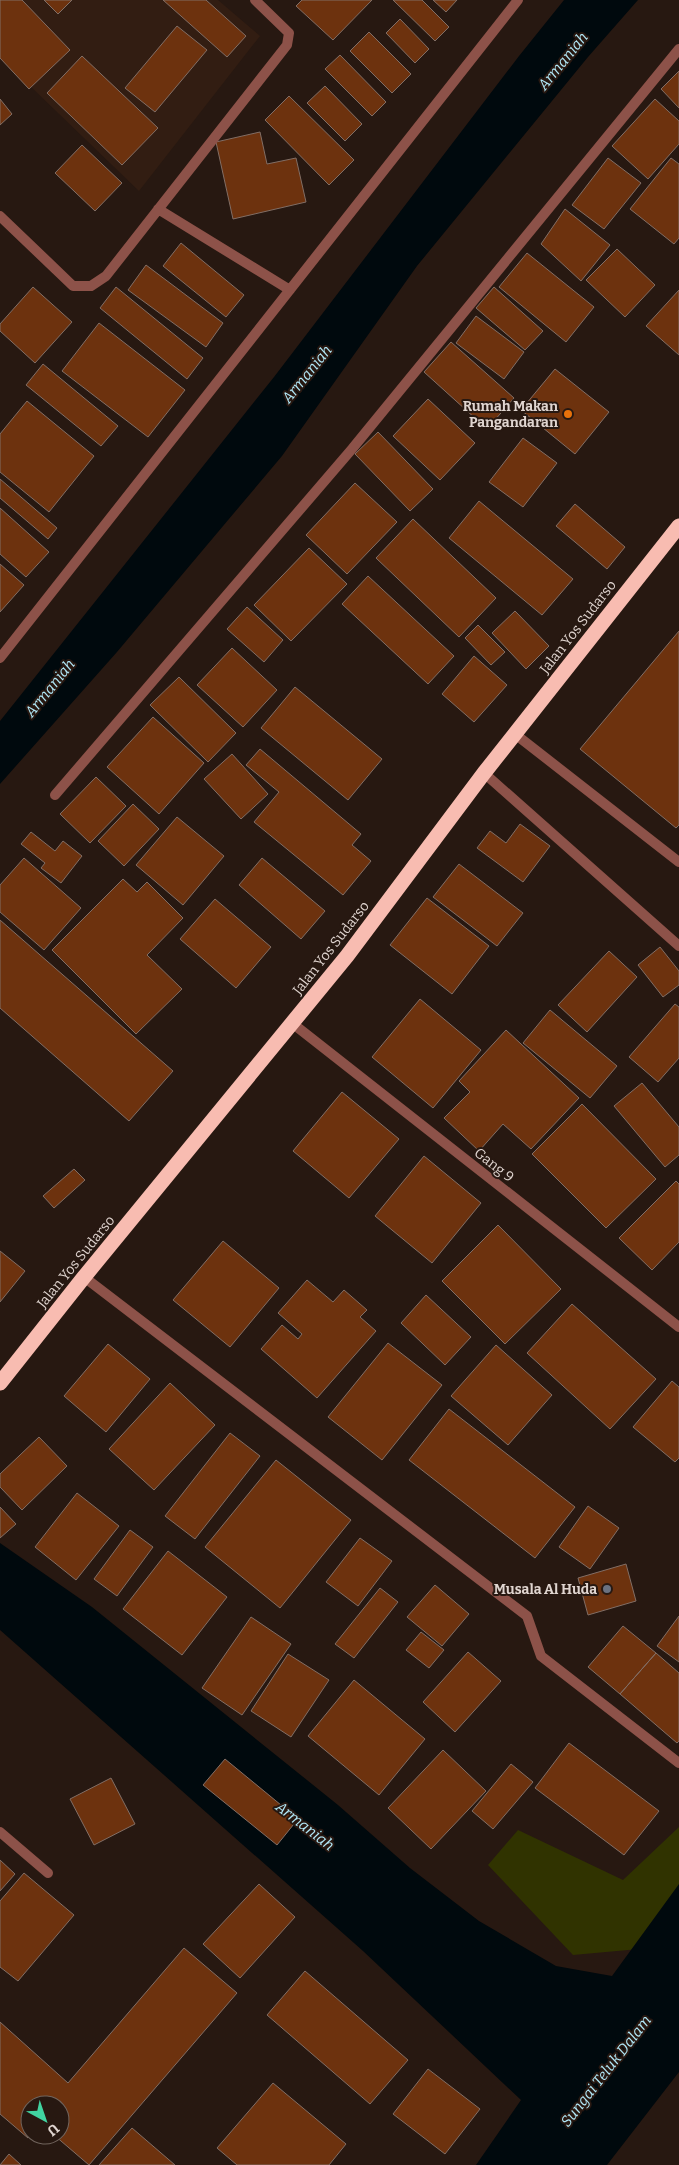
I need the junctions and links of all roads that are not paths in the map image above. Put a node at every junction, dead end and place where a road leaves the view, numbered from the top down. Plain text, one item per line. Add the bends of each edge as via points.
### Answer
1 (255, 0) edge
2 (518, 0) edge
3 (679, 49) edge
4 (158, 209) junction
5 (0, 216) edge
6 (290, 290) junction
7 (679, 526) edge
8 (0, 658) edge
9 (515, 734) junction
10 (484, 773) junction
11 (56, 795) dead end
12 (679, 862) edge
13 (679, 946) edge
14 (292, 1023) junction
15 (84, 1277) junction
16 (679, 1328) edge
17 (0, 1384) edge
18 (679, 1763) edge
19 (0, 1832) edge
20 (48, 1873) dead end

1 - 4 street via 289,33 287,45
2 - 6 street
3 - 11 street via 352,448
4 - 5 street via 106,276 91,286 73,286
4 - 6 street
6 - 8 street
7 - 9 highway, Jalan Yos Sudarso
9 - 10 highway, Jalan Yos Sudarso
9 - 12 street
10 - 13 street
10 - 14 highway, Jalan Yos Sudarso via 347,956
14 - 15 highway, Jalan Yos Sudarso
14 - 16 street, Gang 9
15 - 17 highway, Jalan Yos Sudarso
15 - 18 street via 527,1616 541,1656
19 - 20 street

